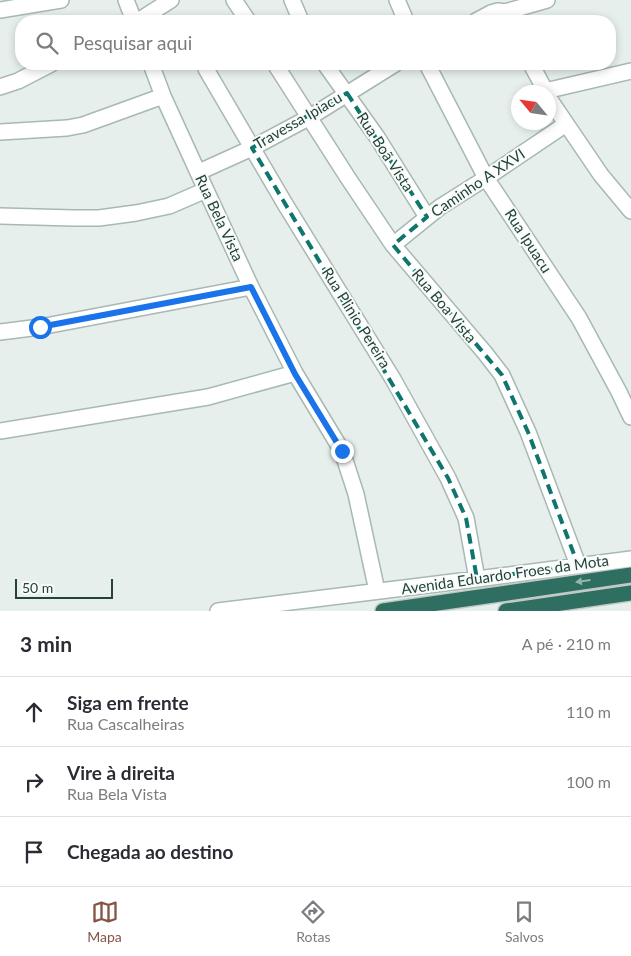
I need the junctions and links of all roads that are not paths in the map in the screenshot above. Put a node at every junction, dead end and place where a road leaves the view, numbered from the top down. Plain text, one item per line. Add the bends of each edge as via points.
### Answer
1 (61, 0) edge
2 (126, 0) edge
3 (172, 0) edge
4 (234, 0) edge
5 (292, 0) edge
6 (397, 0) edge
7 (547, 0) edge
8 (0, 10) edge
9 (505, 11) edge
10 (133, 15) edge
11 (146, 15) edge
12 (244, 15) edge
13 (298, 15) edge
14 (403, 15) edge
15 (487, 15) edge
16 (39, 70) edge
17 (153, 70) edge
18 (207, 70) edge
19 (279, 70) edge
20 (330, 70) edge
21 (385, 70) edge
22 (430, 70) edge
23 (534, 70) edge
24 (631, 72) edge
25 (542, 85) edge
26 (0, 86) edge
27 (556, 91) edge
28 (347, 93) junction
29 (163, 96) junction
30 (556, 108) edge
31 (310, 118) junction
32 (566, 124) junction
33 (0, 132) edge
34 (252, 148) junction
35 (198, 172) junction
36 (486, 178) junction
37 (206, 190) junction
38 (631, 211) edge
39 (0, 216) edge
40 (427, 217) junction
41 (393, 245) junction
42 (251, 287) junction
43 (0, 332) edge
44 (295, 374) junction
45 (631, 418) edge
46 (0, 431) edge
47 (631, 559) edge
48 (578, 566) junction
49 (631, 575) edge
50 (477, 579) junction
51 (377, 592) junction
52 (631, 593) edge
53 (218, 611) edge
54 (383, 611) edge
55 (506, 611) edge

1 - 8 street
2 - 10 street
3 - 11 street
4 - 12 street
5 - 13 street
6 - 14 street
7 - 9 street
9 - 15 street
16 - 26 street
17 - 29 street, Rua Bela Vista
18 - 34 street, Rua Plinio Pereira
19 - 31 street, Rua Boa Vista
20 - 28 street, Rua Boã Vista
21 - 28 street, Travessa Ipiacu
22 - 36 street, Rua Ipuacu
23 - 25 street
24 - 27 street
28 - 31 street, Travessa Ipiacu
28 - 40 street, Rua Boã Vista
29 - 33 street via 83,125
29 - 35 street, Rua Bela Vista
30 - 32 street
31 - 34 street, Travessa Ipiacu
31 - 41 street, Rua Boa Vista
32 - 36 street, Caminho A XXVI
32 - 38 street
34 - 35 street, Travessa Ipiacu
34 - 50 street, Rua Plinio Pereira via 393,379 448,478 466,518
35 - 37 street, Rua Bela Vista
36 - 40 street, Caminho A XXVI
36 - 45 street, Rua Ipuacu via 579,318
37 - 39 street via 169,206 99,218
37 - 42 street, Rua Bela Vista
40 - 41 street, Caminho A XXVI
41 - 48 street, Rua Boa Vista via 502,375 528,432
42 - 43 street
42 - 44 street, Rua Bela Vista
44 - 46 street via 208,396
44 - 51 street, Rua Bela Vista via 342,451 356,494
47 - 48 street
48 - 50 street
49 -> 54 highway, Avenida Eduardo Froes da Mota
50 - 51 street
51 - 53 street
52 - 55 highway

